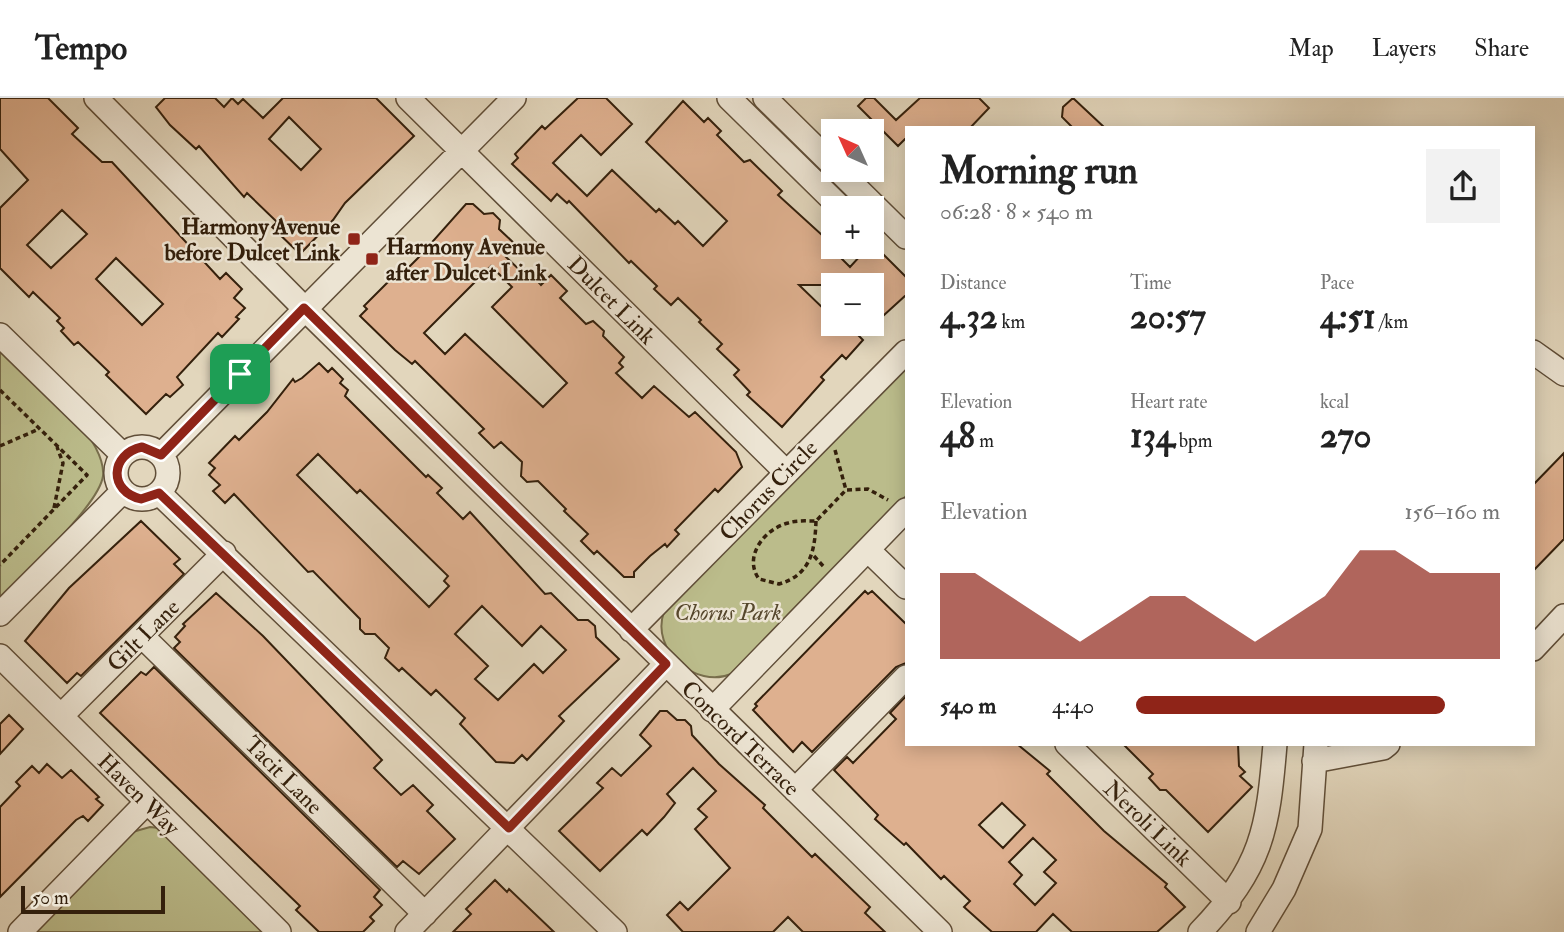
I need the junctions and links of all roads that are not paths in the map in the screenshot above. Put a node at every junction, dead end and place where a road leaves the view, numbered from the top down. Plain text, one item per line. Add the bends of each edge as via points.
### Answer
1 (96, 98) edge
2 (408, 98) edge
3 (514, 98) edge
4 (729, 98) edge
5 (765, 98) edge
6 (463, 151) junction
7 (821, 152) edge
8 (849, 182) edge
9 (829, 196) edge
10 (861, 196) edge
11 (884, 219) edge
12 (905, 236) edge
13 (304, 308) junction
14 (0, 335) edge
15 (905, 353) edge
16 (1535, 353) edge
17 (1564, 374) edge
18 (123, 455) junction
19 (161, 455) junction
20 (786, 472) junction
21 (123, 491) junction
22 (159, 493) junction
23 (905, 512) edge
24 (868, 550) junction
25 (224, 553) junction
26 (905, 586) edge
27 (0, 614) edge
28 (1564, 616) edge
29 (631, 631) junction
30 (142, 635) junction
31 (1535, 647) edge
32 (0, 656) edge
33 (666, 664) junction
34 (905, 678) edge
35 (712, 710) junction
36 (61, 716) junction
37 (1069, 746) edge
38 (1275, 746) edge
39 (1386, 746) edge
40 (1315, 752) edge
41 (795, 790) junction
42 (147, 802) junction
43 (509, 828) junction
44 (1228, 902) junction
45 (425, 914) junction
46 (20, 932) edge
47 (279, 932) edge
48 (407, 932) edge
49 (615, 932) edge
50 (940, 932) edge
51 (1200, 932) edge
52 (1258, 932) edge

1 - 13 street, Concord Terrace
2 - 6 street, Dulcet Link
3 - 6 street
4 - 9 street
5 - 7 street
6 - 13 street
6 - 20 street, Dulcet Link
8 - 10 street
11 - 12 street
13 - 19 street
13 - 29 street, Concord Terrace
14 - 18 street
15 - 20 street, Chorus Circle
16 - 17 street
18 - 19 street via 142,447
18 - 21 street via 116,473
19 - 22 street via 168,475
20 - 29 street, Chorus Circle
21 - 22 street via 141,499
21 - 27 street
22 - 25 street
23 - 24 street
24 - 26 street
24 - 35 street
25 - 30 street, Gilt Lane
25 - 43 street
28 - 31 street
29 - 33 street, Concord Terrace
30 - 36 street, Gilt Lane
30 - 45 street, Tacit Lane
32 - 36 street, Haven Way
33 - 35 street, Concord Terrace
33 - 43 street
34 - 41 street
35 - 41 street, Concord Terrace
36 - 42 street, Haven Way
37 - 44 street, Neroli Link
38 - 44 street via 1270,805 1256,858
39 - 40 street
40 - 52 street via 1310,828 1284,890
41 - 50 street, Concord Terrace
42 - 46 street
42 - 47 street, Haven Way
43 - 45 street
43 - 49 street
44 - 51 street
45 - 48 street

